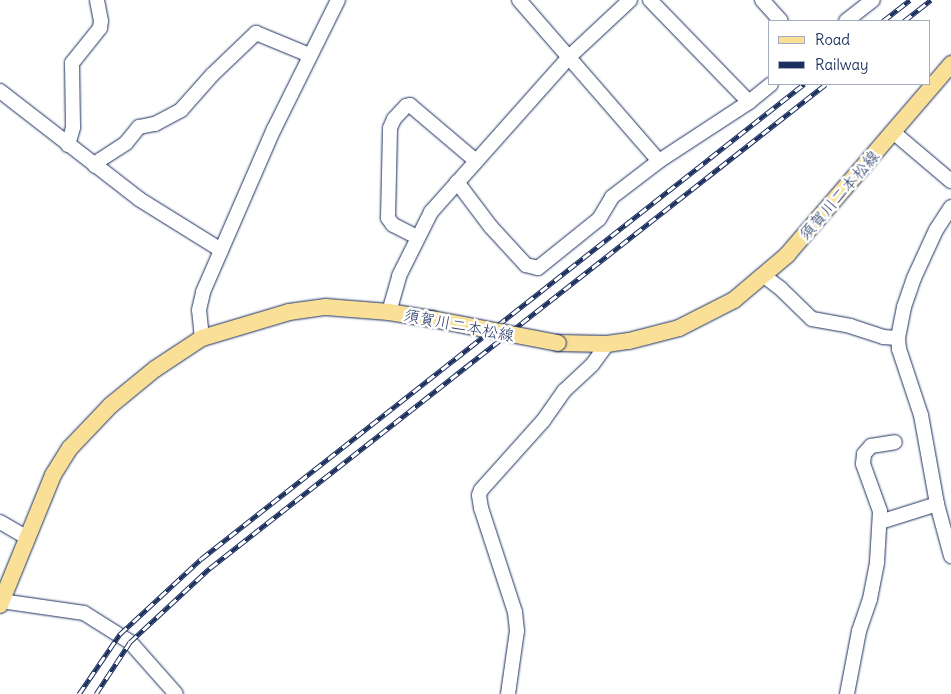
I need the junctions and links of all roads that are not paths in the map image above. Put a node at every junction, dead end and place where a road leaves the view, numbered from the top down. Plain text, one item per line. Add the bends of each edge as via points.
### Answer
1 (96, 0) edge
2 (338, 0) edge
3 (519, 0) edge
4 (630, 0) edge
5 (650, 0) edge
6 (762, 0) edge
7 (873, 0) edge
8 (780, 20) edge
9 (847, 20) edge
10 (309, 56) junction
11 (570, 56) junction
12 (951, 64) edge
13 (770, 85) edge
14 (0, 91) edge
15 (749, 102) junction
16 (893, 132) junction
17 (68, 145) junction
18 (476, 161) junction
19 (659, 161) junction
20 (95, 166) junction
21 (951, 181) edge
22 (457, 182) junction
23 (951, 207) edge
24 (417, 237) junction
25 (221, 250) junction
26 (764, 276) junction
27 (389, 312) junction
28 (202, 338) junction
29 (898, 338) junction
30 (607, 344) junction
31 (896, 442) dead end
32 (938, 504) junction
33 (0, 522) edge
34 (880, 522) junction
35 (28, 538) junction
36 (951, 555) edge
37 (1, 603) edge
38 (176, 694) edge
39 (508, 694) edge
40 (847, 694) edge

1 - 17 street via 100,28 72,63 73,127
2 - 10 street
3 - 11 street
4 - 11 street
5 - 15 street
6 - 8 street
7 - 9 street
10 - 20 street via 256,33 212,74 181,110 154,124 139,127 126,142
10 - 25 street
11 - 18 street
11 - 19 street
12 - 16 main road, 須賀川二本松線
13 - 15 street
14 - 17 street
15 - 19 street
16 - 21 street
16 - 26 main road, 須賀川二本松線 via 805,236
17 - 20 street
18 - 22 street
18 - 24 street via 410,105 394,119 390,128 388,218 393,225
19 - 22 street via 612,198 599,218 538,268 526,265 491,227
20 - 25 street
22 - 24 street via 431,212
23 - 29 street via 936,230 914,278
24 - 27 street via 399,276
25 - 28 street via 200,301
26 - 29 street via 812,319
26 - 30 main road, 須賀川二本松線 via 734,300 700,319 679,328
27 - 28 main road, 須賀川二本松線 via 326,307 289,312
27 - 30 main road, 須賀川二本松線, bridge via 558,343
28 - 35 main road, 須賀川二本松線 via 154,369 111,404 70,448 53,475
29 - 32 street via 921,415
30 - 39 street via 479,495 515,612 517,631
31 - 34 street via 871,446 864,454 863,464 880,511
32 - 34 street
32 - 36 street
33 - 35 street
34 - 40 street via 875,576 859,631
35 - 37 main road, 須賀川二本松線
37 - 38 street via 84,613 130,642

